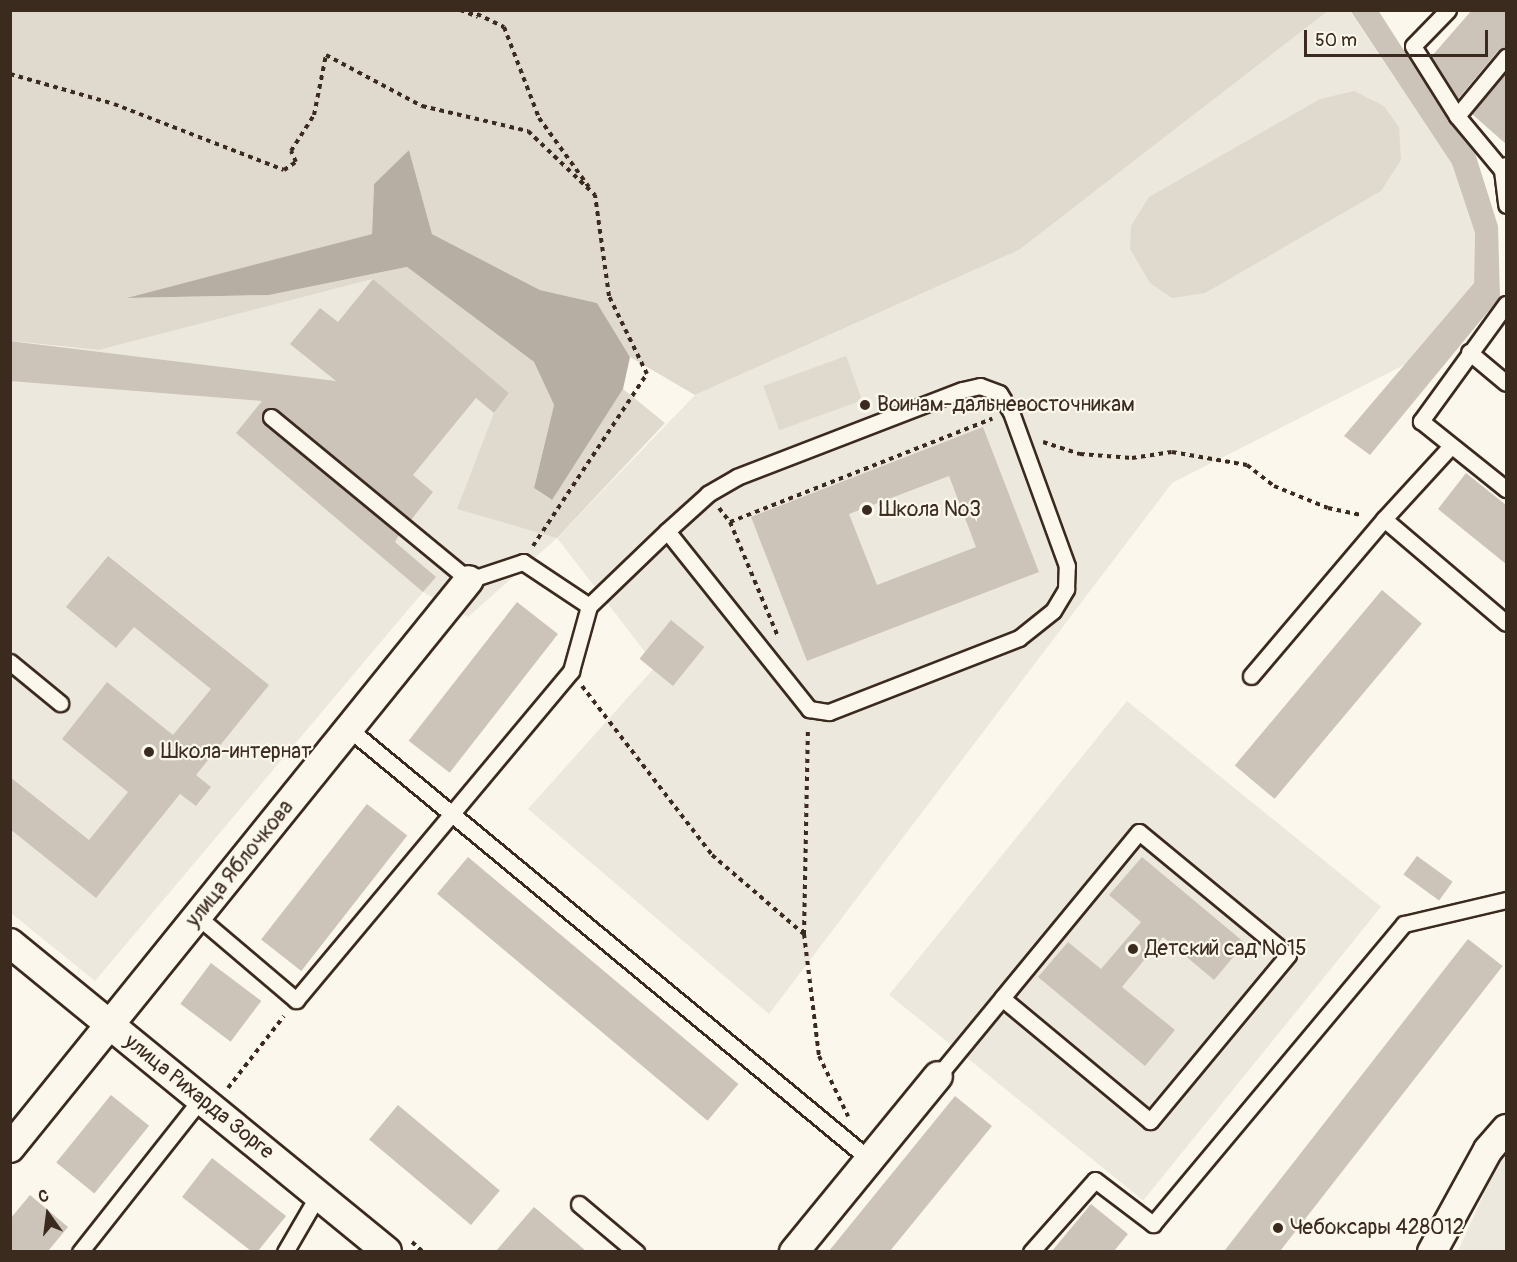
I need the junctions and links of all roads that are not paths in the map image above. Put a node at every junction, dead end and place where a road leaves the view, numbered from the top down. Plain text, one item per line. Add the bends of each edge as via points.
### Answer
1 (1448, 10) edge
2 (1506, 57) edge
3 (1457, 116) junction
4 (1504, 168) edge
5 (1506, 205) edge
6 (1506, 304) edge
7 (1468, 352) junction
8 (1505, 379) edge
9 (271, 417) dead end
10 (1451, 446) junction
11 (1506, 489) edge
12 (1384, 519) junction
13 (667, 531) junction
14 (469, 580) junction
15 (589, 606) junction
16 (1506, 623) edge
17 (10, 662) edge
18 (1251, 676) dead end
19 (60, 703) dead end
20 (349, 729) junction
21 (451, 813) junction
22 (1506, 900) edge
23 (197, 916) junction
24 (10, 943) edge
25 (1002, 998) junction
26 (110, 1024) junction
27 (938, 1076) joint
28 (211, 1097) junction
29 (1506, 1129) edge
30 (10, 1148) edge
31 (869, 1159) junction
32 (318, 1195) junction
33 (579, 1203) dead end
34 (80, 1251) edge
35 (285, 1251) edge
36 (387, 1251) edge
37 (636, 1251) edge
38 (794, 1251) edge
39 (1031, 1251) edge
40 (1432, 1251) edge

1 - 3 lane via 1413,46
2 - 3 lane
3 - 4 lane
4 - 5 lane
6 - 7 lane
7 - 8 lane
7 - 10 lane via 1421,421
9 - 14 lane
10 - 11 lane
10 - 12 lane
12 - 16 lane
12 - 18 lane
13 - 13 lane via 708,494 737,477 980,386 999,393 1011,412 1067,566 1066,589 1053,611 1019,638 830,711 808,709
13 - 15 lane
14 - 15 lane via 523,562
14 - 20 street, улица Яблочкова
15 - 21 lane via 571,671
17 - 19 lane
20 - 21 lane
20 - 23 street, улица Яблочкова
21 - 23 lane via 296,1000
21 - 31 lane
22 - 39 lane via 1404,924 1153,1224 1095,1180
23 - 26 street, улица Яблочкова
24 - 26 street, улица Рихарда Зорге
25 - 25 lane via 1139,832 1287,955 1150,1121
25 - 27 lane
26 - 28 street, улица Рихарда Зорге
26 - 30 street, улица Яблочкова
27 - 31 street
28 - 32 street, улица Рихарда Зорге
28 - 34 lane
29 - 40 street via 1488,1150
31 - 38 street
32 - 35 lane
32 - 36 street, улица Рихарда Зорге
33 - 37 lane

